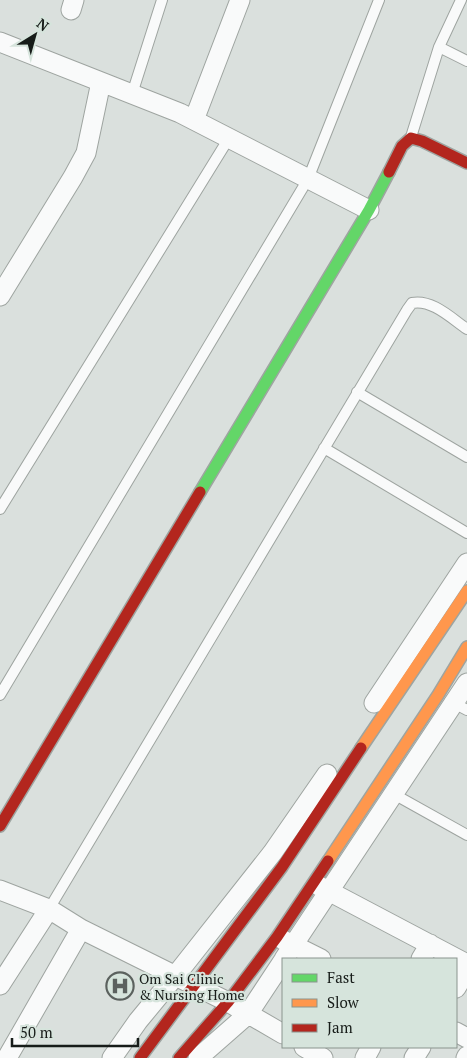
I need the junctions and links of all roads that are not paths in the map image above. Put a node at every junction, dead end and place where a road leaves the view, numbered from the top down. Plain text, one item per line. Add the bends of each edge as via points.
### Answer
1 (162, 0) edge
2 (240, 0) edge
3 (379, 0) edge
4 (461, 0) edge
5 (1, 46) edge
6 (439, 47) junction
7 (467, 61) edge
8 (101, 82) junction
9 (132, 94) junction
10 (194, 120) junction
11 (229, 138) junction
12 (411, 138) junction
13 (467, 163) edge
14 (308, 179) junction
15 (369, 210) junction
16 (0, 296) edge
17 (467, 328) edge
18 (357, 392) junction
19 (324, 448) junction
20 (467, 457) edge
21 (0, 509) edge
22 (467, 533) edge
23 (467, 563) edge
24 (467, 591) edge
25 (467, 647) edge
26 (467, 683) edge
27 (0, 695) edge
28 (453, 703) edge
29 (386, 789) junction
30 (0, 826) edge
31 (467, 835) edge
32 (321, 887) junction
33 (0, 890) edge
34 (49, 909) junction
35 (81, 929) junction
36 (285, 950) edge
37 (426, 952) edge
38 (317, 958) edge
39 (446, 958) edge
40 (467, 969) edge
41 (176, 975) junction
42 (195, 984) junction
43 (0, 985) edge
44 (457, 986) edge
45 (228, 1002) junction
46 (248, 1014) junction
47 (282, 1033) edge
48 (306, 1048) edge
49 (195, 1055) edge
50 (7, 1058) edge
51 (112, 1058) edge
52 (140, 1058) edge
53 (323, 1058) edge

1 - 9 lane
2 - 10 street
3 - 14 lane
4 - 6 lane
5 - 8 street
6 - 7 lane
6 - 12 lane
8 - 9 street
8 - 16 street via 86,153
9 - 10 street
10 - 11 street
11 - 14 street
11 - 21 lane
12 - 13 street
12 - 15 street via 402,146
14 - 15 street
14 - 27 lane
15 - 30 street
17 - 18 lane via 428,303 412,303
18 - 19 lane
18 - 20 lane
19 - 22 lane
19 - 34 lane
23 - 41 street via 278,844
24 - 42 street via 282,867
25 - 28 street
26 - 28 street
28 - 29 street
29 - 31 lane
29 - 32 street
32 - 36 street
32 - 37 street
33 - 34 street
34 - 35 street
34 - 43 street
35 - 41 street
35 - 50 street
36 - 38 street
36 - 45 street
36 - 46 street
37 - 39 street
40 - 44 street
41 - 42 street
41 - 51 street
42 - 45 street
42 - 52 street
45 - 46 street
45 - 49 street
46 - 47 street
46 - 49 street
48 - 53 street

